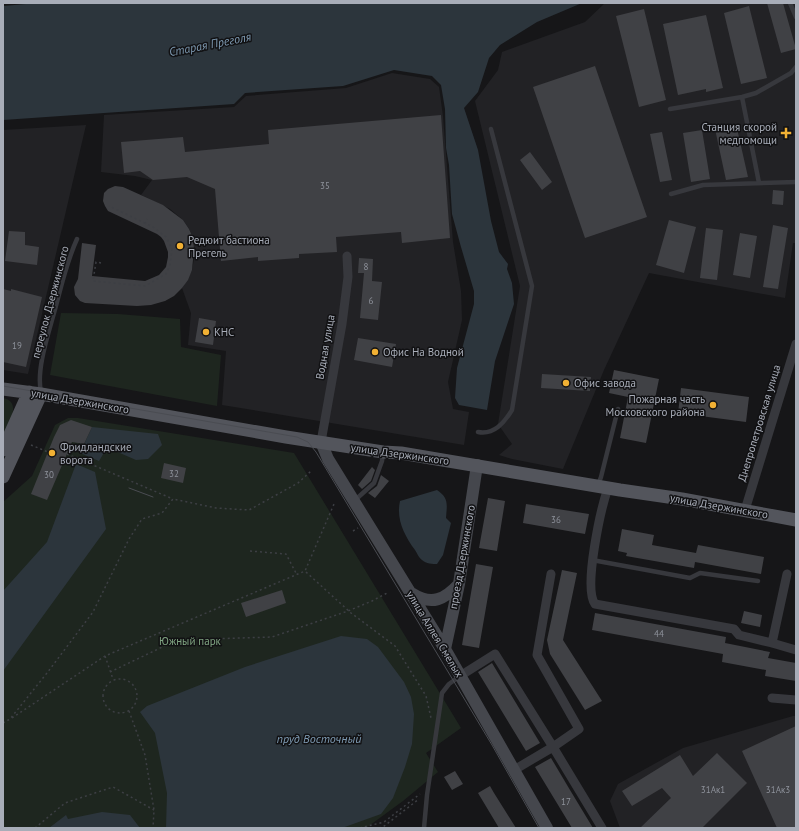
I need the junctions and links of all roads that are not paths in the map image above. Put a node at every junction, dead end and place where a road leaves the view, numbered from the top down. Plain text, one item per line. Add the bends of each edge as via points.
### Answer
1 (790, 3) edge
2 (796, 17) edge
3 (796, 67) edge
4 (742, 97) junction
5 (670, 109) dead end
6 (491, 129) dead end
7 (796, 182) edge
8 (759, 183) junction
9 (671, 194) dead end
10 (77, 239) dead end
11 (347, 256) dead end
12 (796, 344) edge
13 (3, 389) edge
14 (35, 393) junction
15 (618, 408) dead end
16 (478, 432) dead end
17 (321, 442) junction
18 (3, 450) edge
19 (383, 452) junction
20 (477, 465) junction
21 (3, 477) edge
22 (603, 487) junction
23 (354, 501) junction
24 (745, 510) junction
25 (796, 520) edge
26 (592, 560) junction
27 (551, 574) dead end
28 (786, 574) dead end
29 (758, 581) dead end
30 (459, 584) junction
31 (412, 594) junction
32 (772, 643) junction
33 (445, 649) junction
34 (796, 650) edge
35 (460, 676) junction
36 (772, 698) dead end
37 (796, 700) edge
38 (553, 747) junction
39 (514, 770) junction
40 (424, 828) edge
41 (547, 828) edge
42 (602, 828) edge

1 - 2 lane
3 - 4 lane via 791,73 762,90
4 - 5 lane
4 - 8 lane
6 - 16 lane via 532,286 512,410 496,429 485,434
7 - 8 lane
8 - 9 lane via 703,185
10 - 14 lane, переулок Дзержинского via 69,256
11 - 17 street, Водная улица via 348,277 342,324
12 - 24 street, Днепропетровская улица
13 - 14 main road, улица Дзержинского
14 - 17 main road, улица Дзержинского
14 - 18 main road
14 - 21 main road
15 - 22 lane via 602,477
17 - 19 main road, улица Дзержинского
17 - 23 main road, улица Аллея Смелых via 328,459
19 - 20 main road, улица Дзержинского
19 - 23 lane via 374,483
20 - 22 main road, улица Дзержинского
20 - 30 main road, проезд Дзержинского
22 - 24 main road, улица Дзержинского
22 - 26 street via 604,500
23 - 31 main road, улица Аллея Смелых
24 - 25 main road, улица Дзержинского
26 - 29 lane via 690,578 700,573
26 - 32 street via 591,593 595,604 734,629 739,635
27 - 38 street via 537,655 578,729
28 - 32 street
30 - 31 main road via 448,594 435,600 422,599
30 - 33 main road, проезд Дзержинского
31 - 33 main road, улица Аллея Смелых
32 - 34 street
33 - 35 main road, улица Аллея Смелых
35 - 38 street via 495,654
35 - 39 main road, улица Аллея Смелых
35 - 40 lane via 442,693
36 - 37 street
38 - 39 street
38 - 42 street
39 - 41 main road, улица Аллея Смелых

